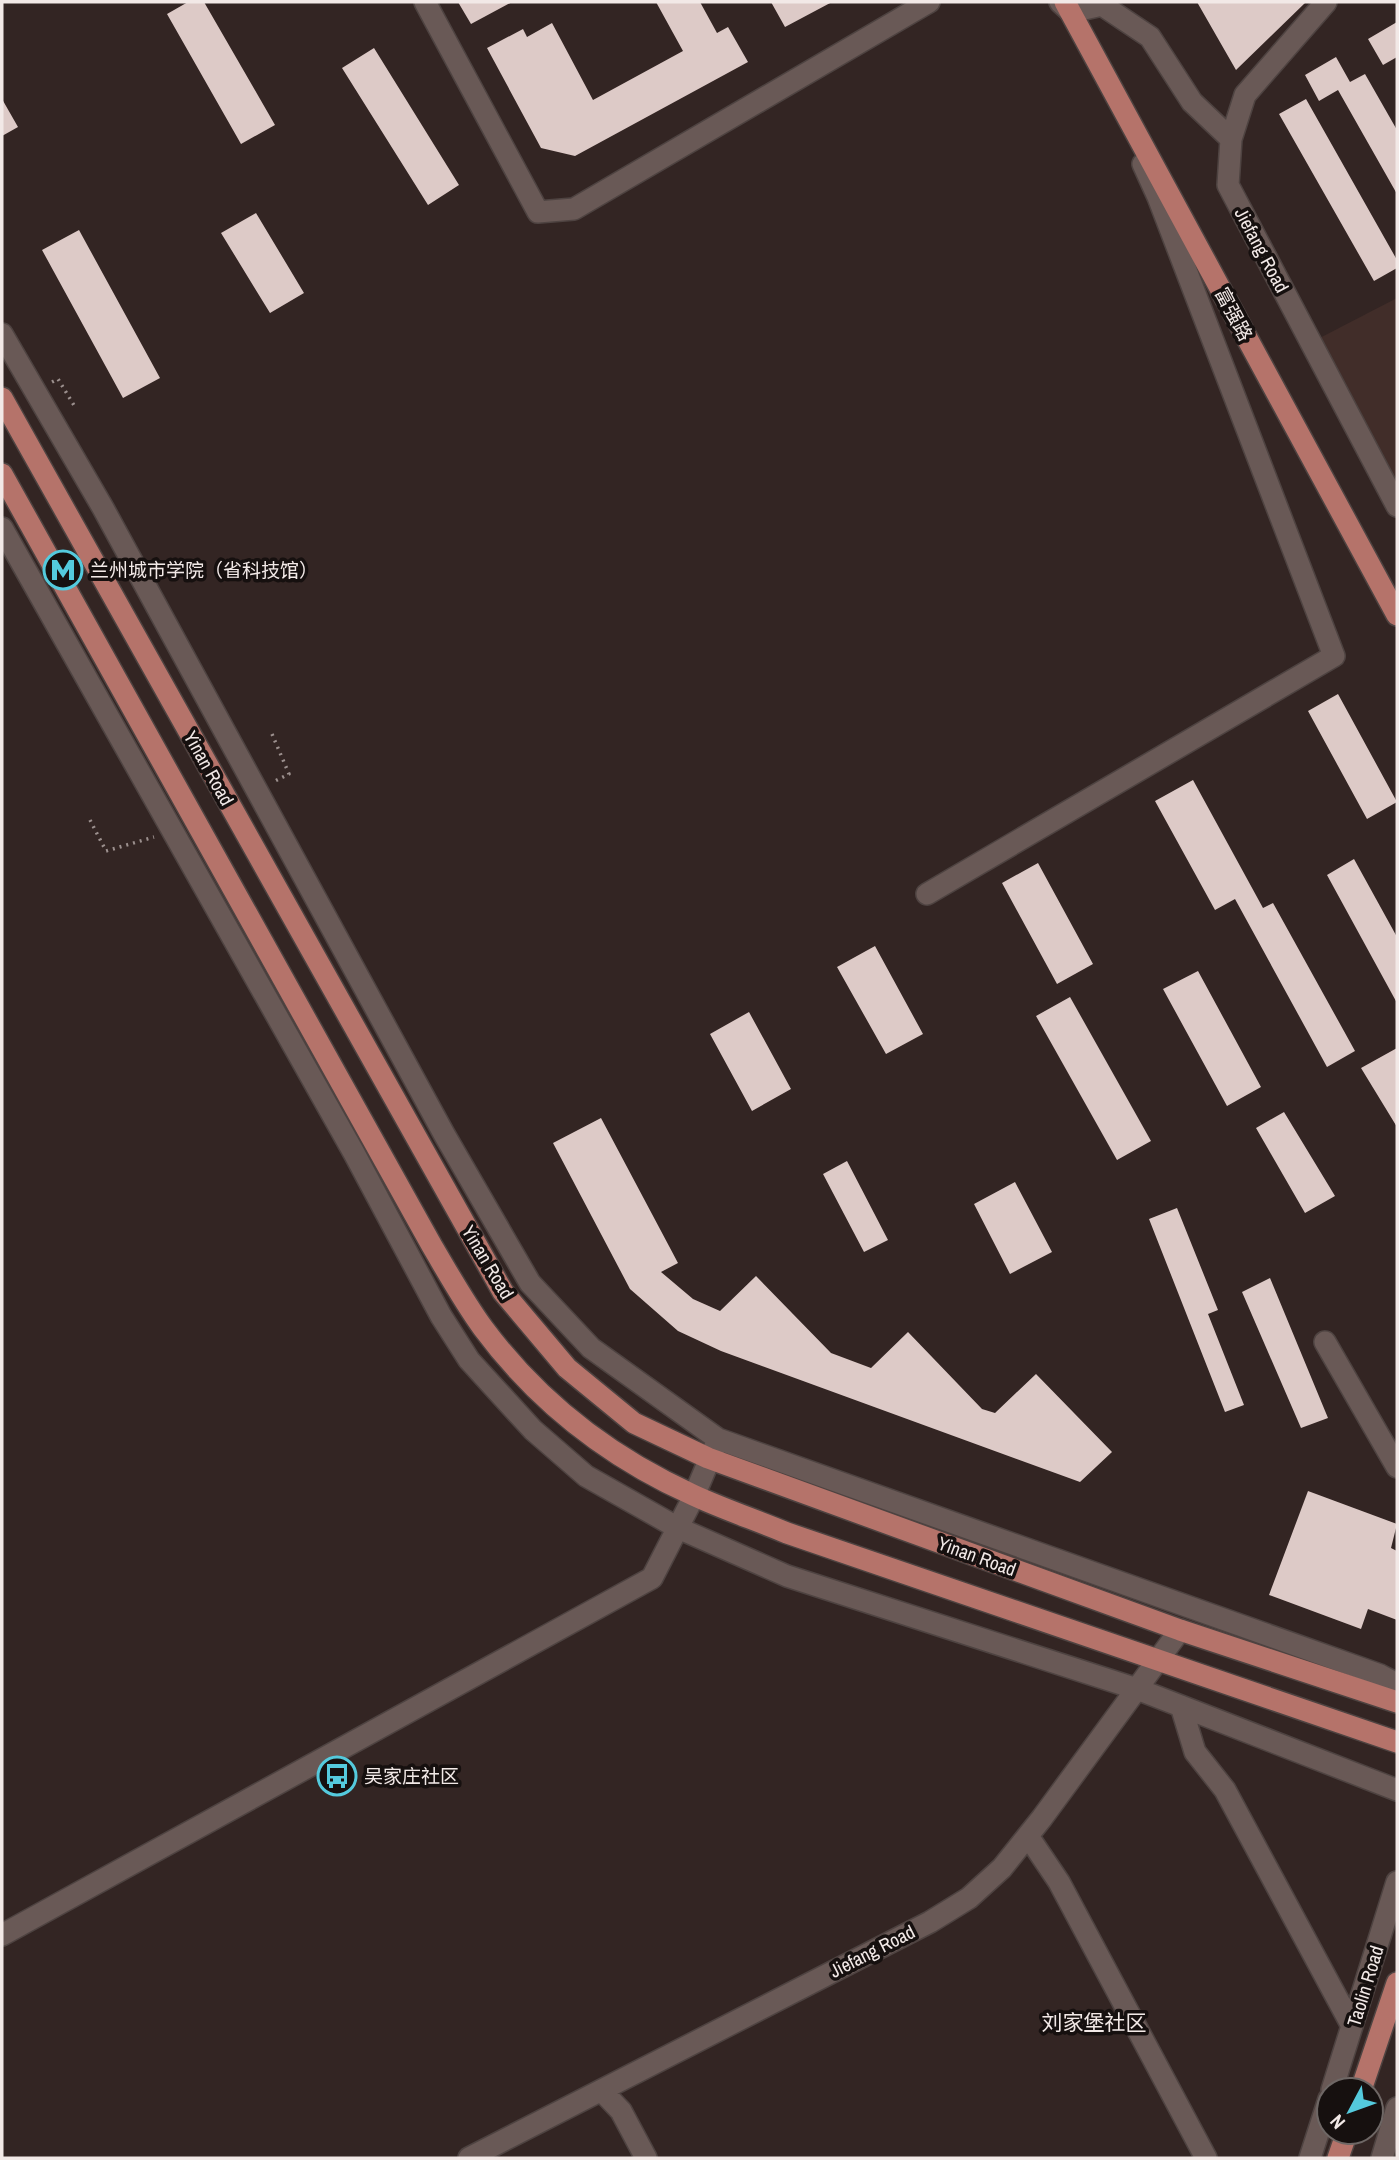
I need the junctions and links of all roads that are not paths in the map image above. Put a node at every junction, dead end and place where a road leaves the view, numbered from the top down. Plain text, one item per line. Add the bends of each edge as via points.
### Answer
1 (425, 2) edge
2 (929, 2) edge
3 (1326, 2) edge
4 (1101, 3) edge
5 (1065, 5) edge
6 (1089, 44) junction
7 (1231, 139) junction
8 (2, 334) edge
9 (2, 398) edge
10 (2, 474) edge
11 (1397, 506) edge
12 (2, 528) edge
13 (1397, 615) edge
14 (927, 894) dead end
15 (1325, 1342) dead end
16 (718, 1439) junction
17 (708, 1458) junction
18 (1397, 1467) edge
19 (694, 1496) junction
20 (678, 1528) junction
21 (1180, 1630) junction
22 (1157, 1661) junction
23 (1397, 1684) edge
24 (1137, 1689) junction
25 (1397, 1702) edge
26 (1181, 1706) junction
27 (1397, 1742) edge
28 (1397, 1790) edge
29 (1028, 1836) junction
30 (1397, 1882) edge
31 (2, 1935) edge
32 (1397, 1983) edge
33 (1352, 2026) junction
34 (1336, 2076) edge
35 (1366, 2076) edge
36 (602, 2091) junction
37 (1397, 2108) edge
38 (469, 2158) edge
39 (646, 2158) edge
40 (1206, 2158) edge
41 (1382, 2158) edge

1 - 2 street via 538,212 575,209
3 - 7 street, Jiefang Road via 1245,94
4 - 5 street
4 - 7 street via 1150,37 1192,102
5 - 6 main road, 富强路
6 - 13 main road, 富强路
6 - 14 street via 1158,197 1335,656
7 - 11 street, Jiefang Road via 1228,186
8 - 16 street via 103,508 444,1135 530,1283 591,1348
9 - 17 main road, Yinan Road via 503,1292 566,1368 634,1423
10 - 19 main road, Yinan Road via 425,1234 481,1326 529,1384 577,1427
12 - 20 street via 469,1360 533,1430 586,1476
15 - 18 street
16 - 17 street
16 - 23 street
17 - 19 street
17 - 21 main road, Yinan Road
19 - 20 street
19 - 22 main road, Yinan Road via 787,1533
20 - 24 street via 787,1576
20 - 31 street via 652,1578
21 - 22 street, Jiefang Road
21 - 25 main road, Yinan Road
22 - 24 street, Jiefang Road
22 - 27 main road, Yinan Road
24 - 26 street
24 - 29 street, Jiefang Road
26 - 28 street
26 - 33 street via 1195,1752 1226,1790
29 - 36 street, Jiefang Road via 970,1898 930,1922
29 - 40 street via 1059,1882
30 - 33 street, Taolin Road
32 - 35 main road, Taolin Road
33 - 34 street, Taolin Road
36 - 38 street, Jiefang Road
36 - 39 street via 621,2111
37 - 41 street

